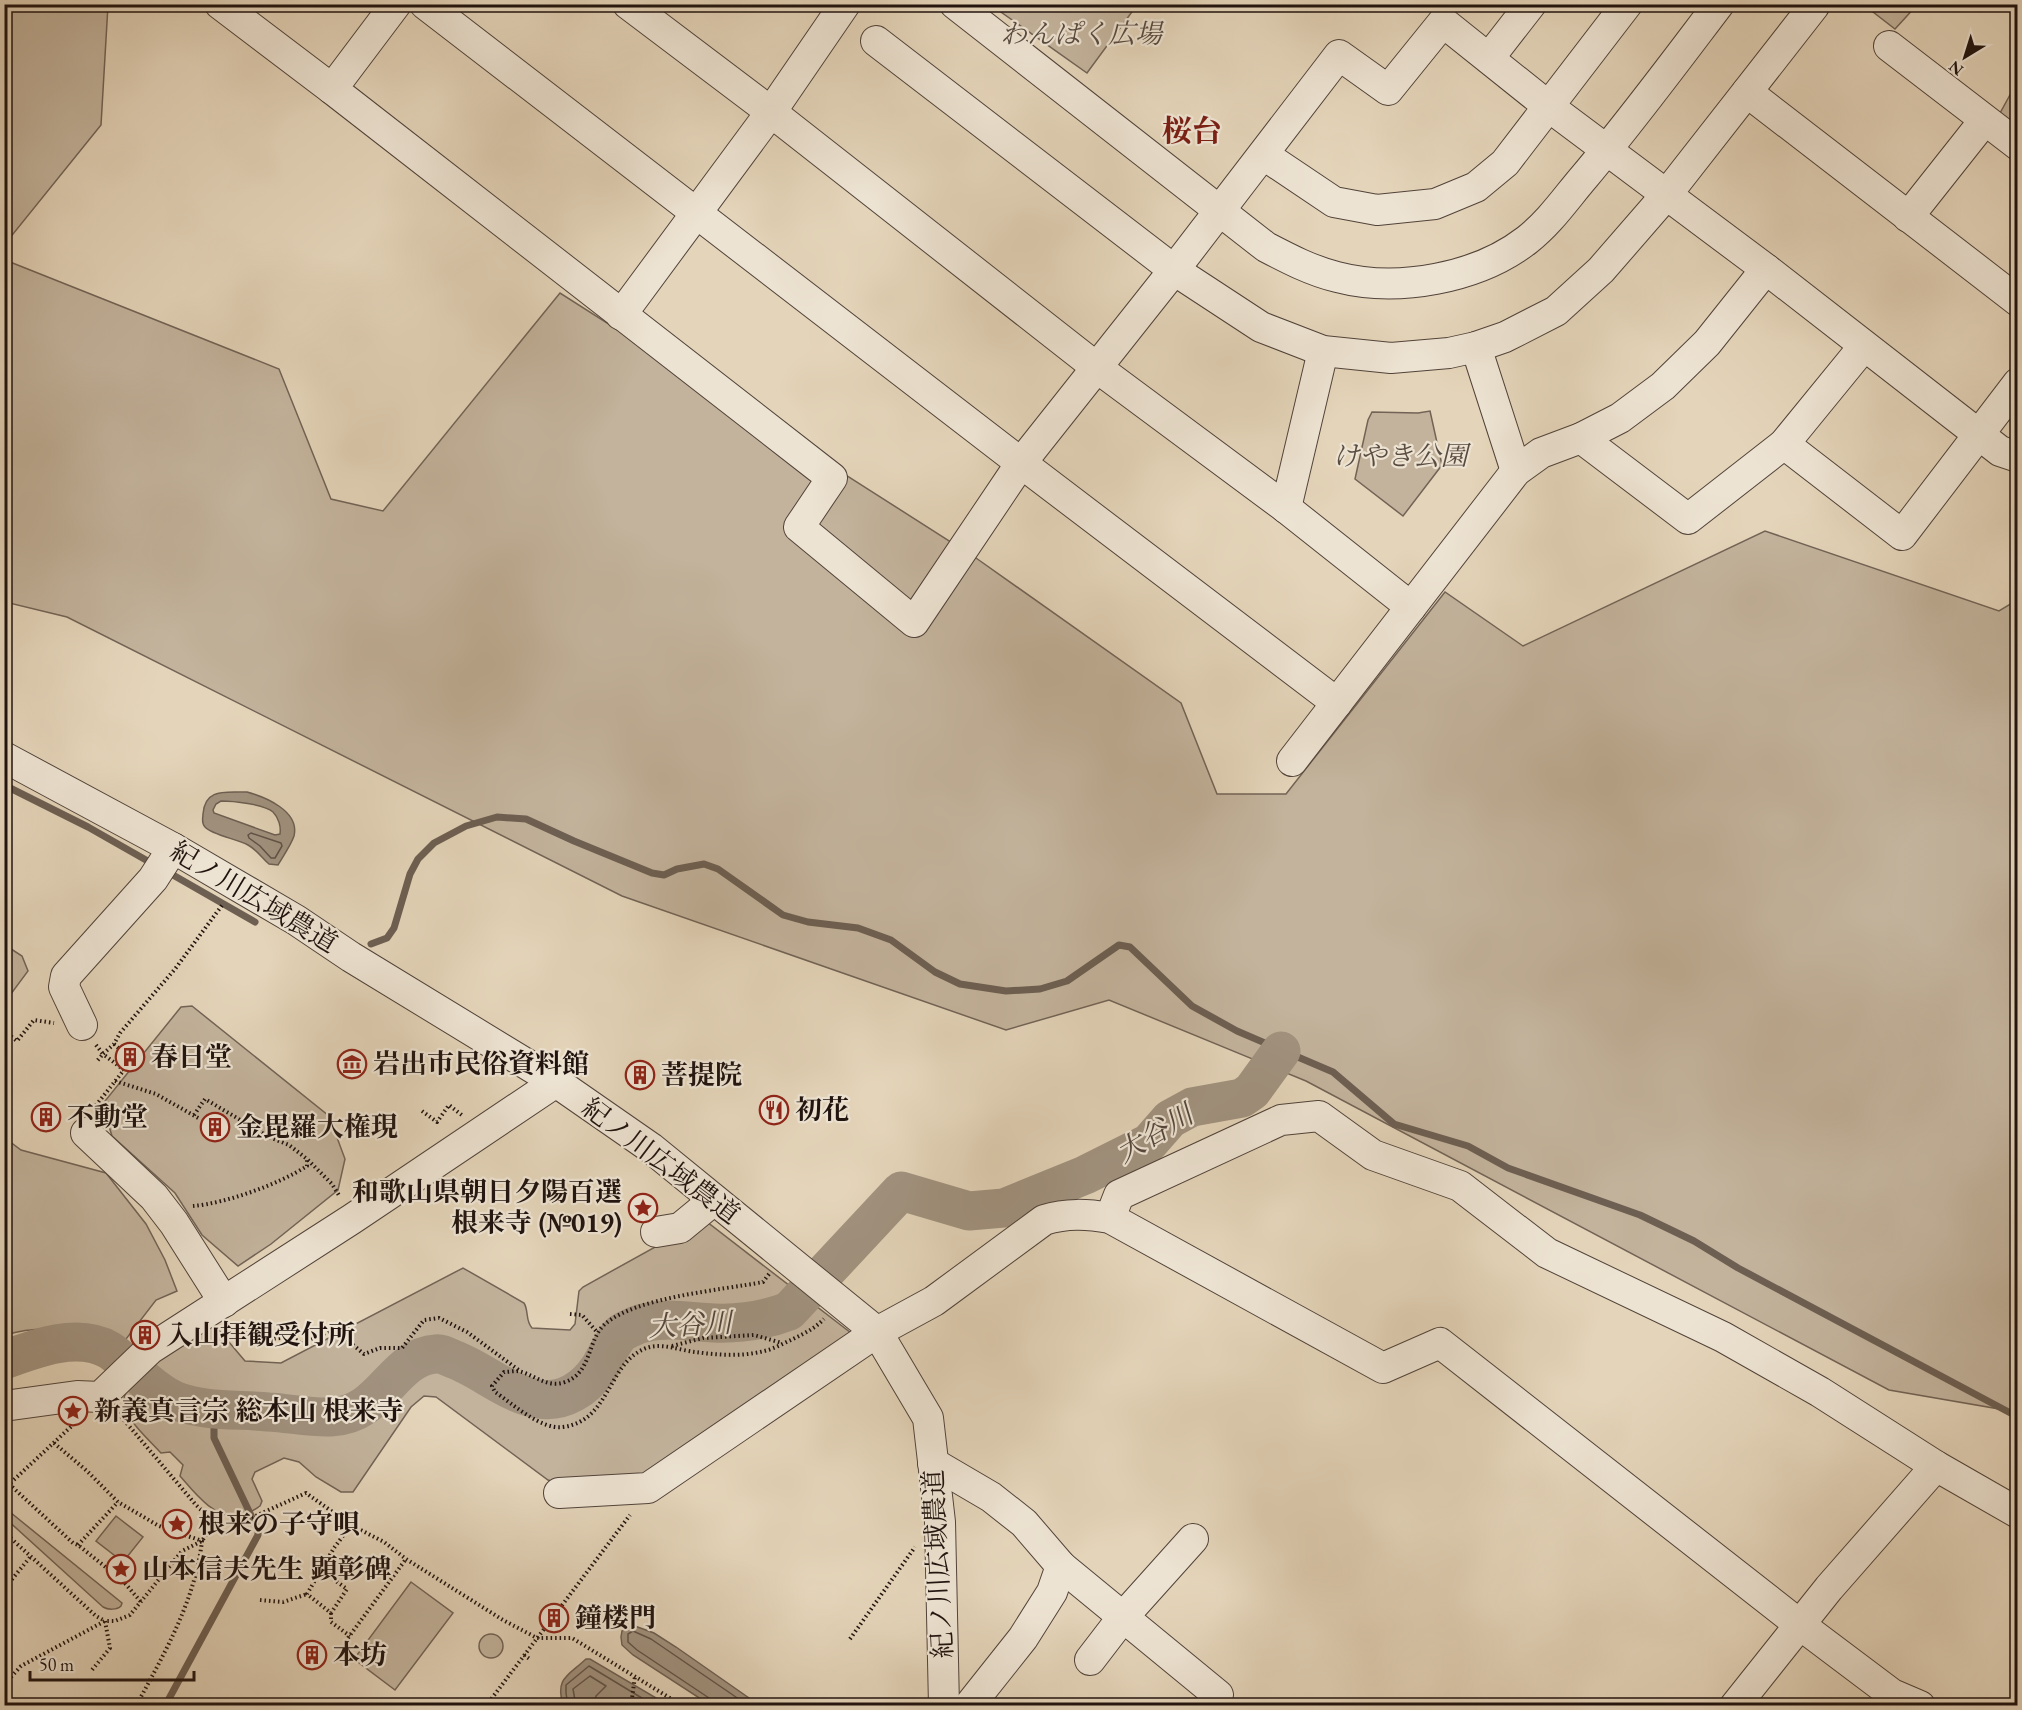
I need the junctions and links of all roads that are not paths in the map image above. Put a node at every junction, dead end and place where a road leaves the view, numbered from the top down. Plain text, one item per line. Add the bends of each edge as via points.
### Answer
1 (220, 4) edge
2 (396, 4) edge
3 (425, 4) edge
4 (628, 4) edge
5 (845, 4) edge
6 (955, 4) edge
7 (1531, 4) edge
8 (1627, 4) edge
9 (1719, 4) edge
10 (1812, 4) edge
11 (876, 41) dead end
12 (1889, 46) dead end
13 (1489, 58) junction
14 (332, 89) junction
15 (1747, 92) junction
16 (1548, 106) junction
17 (771, 112) junction
18 (1984, 121) junction
19 (2018, 146) edge
20 (1608, 149) junction
21 (1264, 155) junction
22 (1667, 194) junction
23 (1220, 210) junction
24 (696, 213) junction
25 (1908, 217) junction
26 (1766, 269) junction
27 (1174, 270) junction
28 (2018, 301) edge
29 (621, 315) junction
30 (1864, 346) junction
31 (1476, 347) junction
32 (1323, 351) junction
33 (1096, 367) junction
34 (2018, 383) edge
35 (1978, 434) junction
36 (1581, 438) junction
37 (1784, 444) junction
38 (2018, 457) edge
39 (1021, 463) junction
40 (1516, 471) junction
41 (1286, 508) junction
42 (1412, 608) junction
43 (1337, 703) junction
44 (4, 757) edge
45 (1292, 760) dead end
46 (164, 862) junction
47 (82, 1025) dead end
48 (556, 1082) junction
49 (86, 1133) road end
50 (714, 1200) junction
51 (1110, 1218) junction
52 (656, 1232) dead end
53 (224, 1302) junction
54 (877, 1332) junction
55 (4, 1406) edge
56 (933, 1463) junction
57 (1935, 1466) junction
58 (560, 1493) dead end
59 (2018, 1513) edge
60 (1193, 1539) dead end
61 (1061, 1566) junction
62 (1124, 1617) junction
63 (1799, 1624) junction
64 (1090, 1660) dead end
65 (944, 1706) edge
66 (969, 1706) edge
67 (1210, 1706) edge
68 (1735, 1706) edge
69 (1920, 1706) edge

1 - 14 street
2 - 14 street
3 - 24 street
4 - 17 street
5 - 17 street
6 - 23 street
7 - 13 street
8 - 16 street
9 - 20 street
10 - 15 street
11 - 27 street
12 - 18 street
13 - 16 street
13 - 21 street via 1443,22 1388,90 1339,55
14 - 29 street
15 - 22 street
15 - 25 street
16 - 20 street
16 - 21 street via 1505,163 1476,187 1435,204 1377,210 1334,202
17 - 24 street
17 - 33 street
18 - 19 street
18 - 25 street
20 - 22 street
20 - 23 street via 1562,207 1526,240 1499,258 1452,276 1386,283 1359,282 1315,271 1266,247
21 - 23 street
22 - 26 street
22 - 31 street via 1601,270 1556,311
23 - 27 street
24 - 29 street
24 - 39 street
25 - 28 street
26 - 30 street
26 - 36 street via 1707,343 1663,386 1620,418
27 - 32 street via 1262,327
27 - 33 street
29 - 39 street via 832,478 799,527 914,622
30 - 35 street
30 - 37 street
31 - 32 street via 1391,358
31 - 40 street
32 - 41 street
33 - 39 street
33 - 41 street
34 - 35 street
35 - 37 street via 1902,535
35 - 38 street via 2000,451
36 - 37 street via 1688,519
36 - 40 street via 1541,453
39 - 43 street
40 - 42 street
41 - 42 street
42 - 43 street
43 - 45 street
44 - 46 street, 紀ノ川広域農道
46 - 47 street via 66,976 64,987
46 - 48 street, 紀ノ川広域農道 via 226,898 296,920
48 - 50 street, 紀ノ川広域農道 via 651,1148
48 - 53 street
49 - 53 street via 154,1197
50 - 52 street via 680,1228
50 - 54 street, 紀ノ川広域農道
51 - 54 street via 1062,1214 1044,1220 934,1301
51 - 57 street via 1119,1195 1281,1120 1319,1116 1373,1155 1460,1186 1547,1253 1723,1336 1821,1392
51 - 63 street via 1383,1368 1440,1343
53 - 55 street via 150,1349 92,1406 77,1396
54 - 56 street, 紀ノ川広域農道 via 928,1418
54 - 58 street via 648,1488
56 - 61 street via 991,1497 1024,1523
56 - 65 street, 紀ノ川広域農道 via 939,1513
57 - 59 street
57 - 63 street
60 - 62 street
61 - 62 street
61 - 66 street via 1052,1592 1023,1638
62 - 64 street
62 - 67 street via 1218,1695
63 - 68 street
63 - 69 street via 1892,1694

